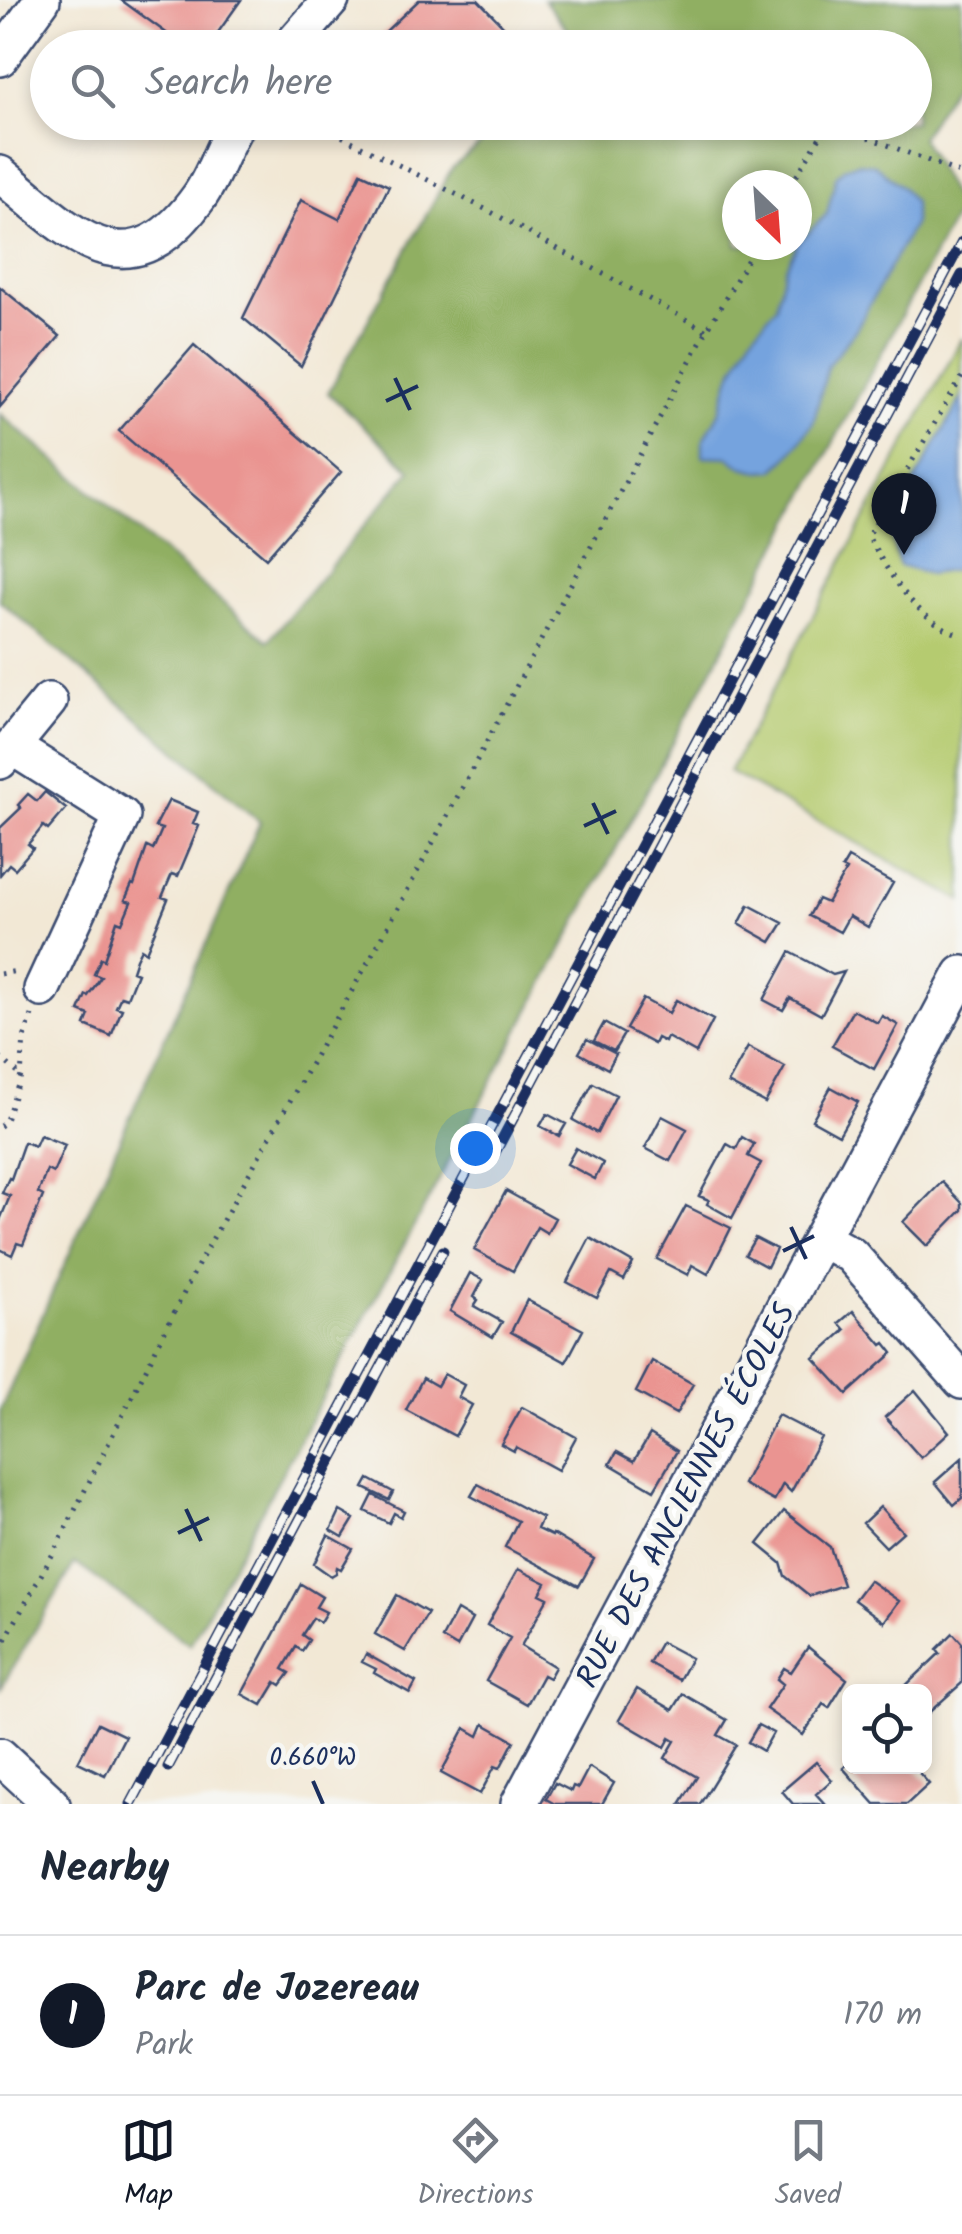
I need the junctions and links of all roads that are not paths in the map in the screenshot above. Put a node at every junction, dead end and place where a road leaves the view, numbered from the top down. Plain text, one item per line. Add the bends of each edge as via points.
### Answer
1 (42, 0) edge
2 (331, 0) edge
3 (305, 30) edge
4 (0, 58) edge
5 (229, 140) edge
6 (0, 174) edge
7 (49, 700) dead end
8 (6, 754) edge
9 (962, 974) edge
10 (42, 989) road end
11 (822, 1240) junction
12 (962, 1381) edge
13 (0, 1756) edge
14 (52, 1804) edge
15 (520, 1804) edge

1 - 4 street
2 - 3 street
5 - 6 street via 201,195 167,236 122,252 78,238
7 - 8 street
8 - 10 street via 122,816
9 - 11 street, RUE DES ANCIENNES ÉCOLES
11 - 12 street via 851,1255
11 - 15 street, RUE DES ANCIENNES ÉCOLES
13 - 14 street

